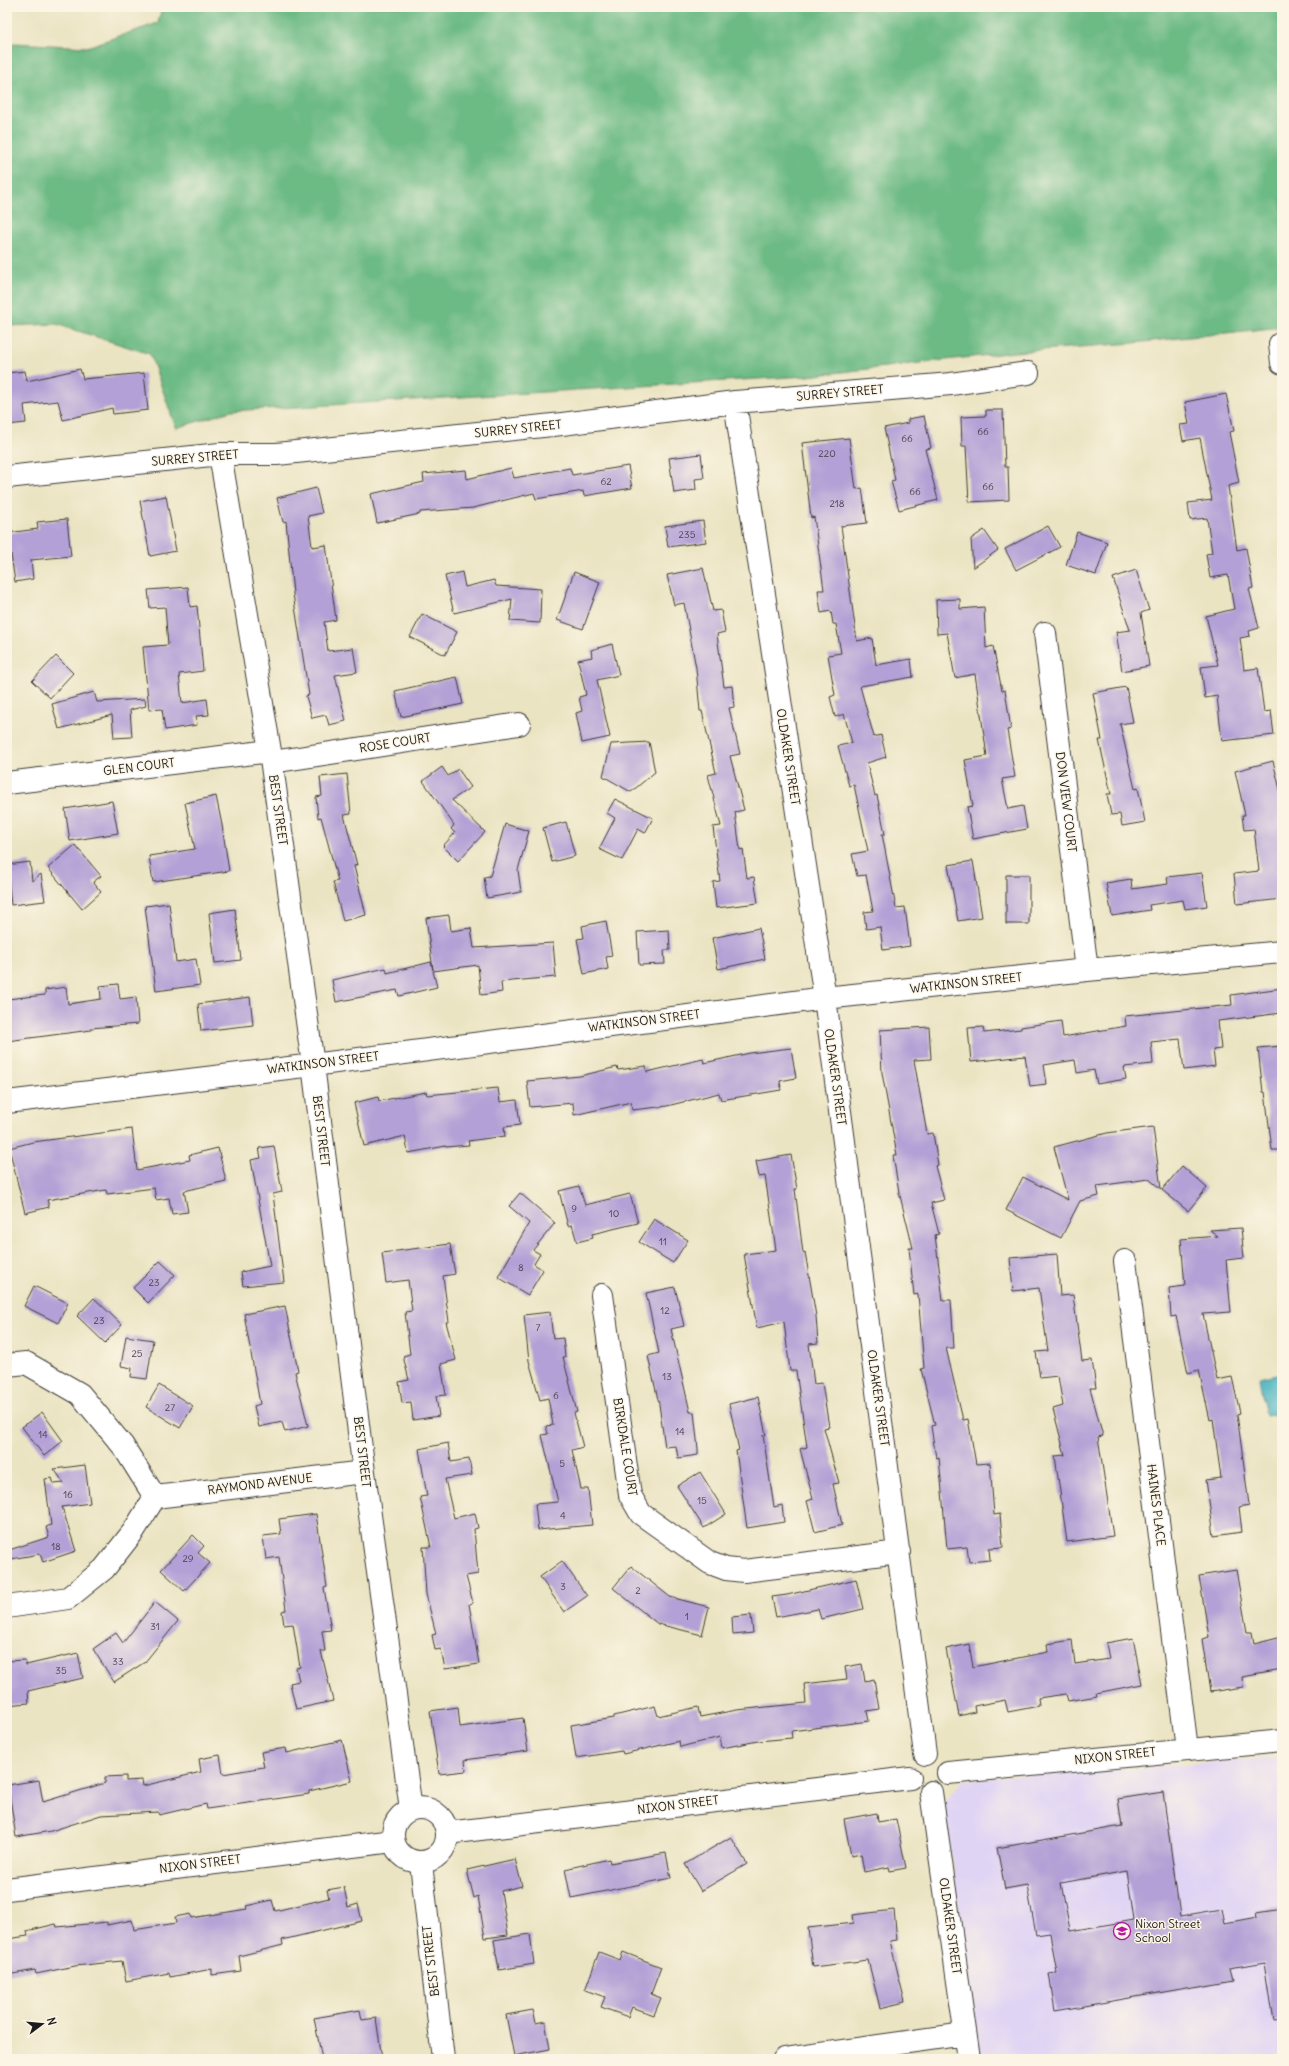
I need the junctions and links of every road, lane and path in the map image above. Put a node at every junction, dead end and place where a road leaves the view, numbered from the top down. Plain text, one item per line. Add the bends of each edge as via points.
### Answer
1 (1028, 373) dead end
2 (735, 402) junction
3 (220, 454) junction
4 (7, 477) edge
5 (1045, 634) dead end
6 (519, 724) dead end
7 (271, 756) junction
8 (7, 783) edge
9 (1282, 952) edge
10 (1087, 970) junction
11 (825, 998) junction
12 (313, 1065) junction
13 (7, 1102) edge
14 (1125, 1261) dead end
15 (602, 1295) dead end
16 (7, 1366) edge
17 (364, 1472) junction
18 (155, 1497) junction
19 (899, 1552) junction
20 (7, 1607) edge
21 (1282, 1741) edge
22 (1187, 1750) junction
23 (925, 1754) junction
24 (948, 1772) junction
25 (910, 1778) junction
26 (931, 1792) junction
27 (411, 1809) junction
28 (447, 1833) junction
29 (393, 1841) junction
30 (421, 1863) junction
31 (7, 1889) edge
32 (965, 2034) junction
33 (443, 2059) edge
34 (785, 2059) edge
35 (969, 2059) edge

1 - 2 street, SURREY STREET via 951,384
2 - 3 street, SURREY STREET via 562,424 277,454
2 - 11 street, OLDAKER STREET
3 - 4 street, SURREY STREET
3 - 7 street, BEST STREET
5 - 10 street, DON VIEW COURT
6 - 7 street, ROSE COURT
7 - 8 street, GLEN COURT
7 - 12 street, BEST STREET
9 - 10 street, WATKINSON STREET
10 - 11 street, WATKINSON STREET
11 - 12 street, WATKINSON STREET
11 - 19 street, OLDAKER STREET
12 - 13 street, WATKINSON STREET
12 - 17 street, BEST STREET
14 - 22 street, HAINES PLACE
15 - 19 street, BIRKDALE COURT via 630,1495 641,1514 710,1563 726,1569 744,1571
16 - 18 street via 26,1363 80,1394 123,1446
17 - 18 street, RAYMOND AVENUE
17 - 27 street, BEST STREET
18 - 20 street via 133,1532 104,1569 68,1598
19 - 23 street, OLDAKER STREET
21 - 22 street, NIXON STREET
22 - 24 street, NIXON STREET
23 - 24 street via 940,1758
23 - 25 street via 914,1760 909,1768
24 - 26 street via 944,1785
25 - 26 street via 920,1791
25 - 28 street, NIXON STREET
26 - 32 street, OLDAKER STREET
27 - 28 street via 420,1808 435,1812 442,1820
27 - 29 street via 402,1814 395,1823
28 - 30 street via 446,1845 440,1853 430,1861
29 - 30 street via 402,1857
29 - 31 street, NIXON STREET
30 - 33 street, BEST STREET
32 - 34 street
32 - 35 street, OLDAKER STREET

